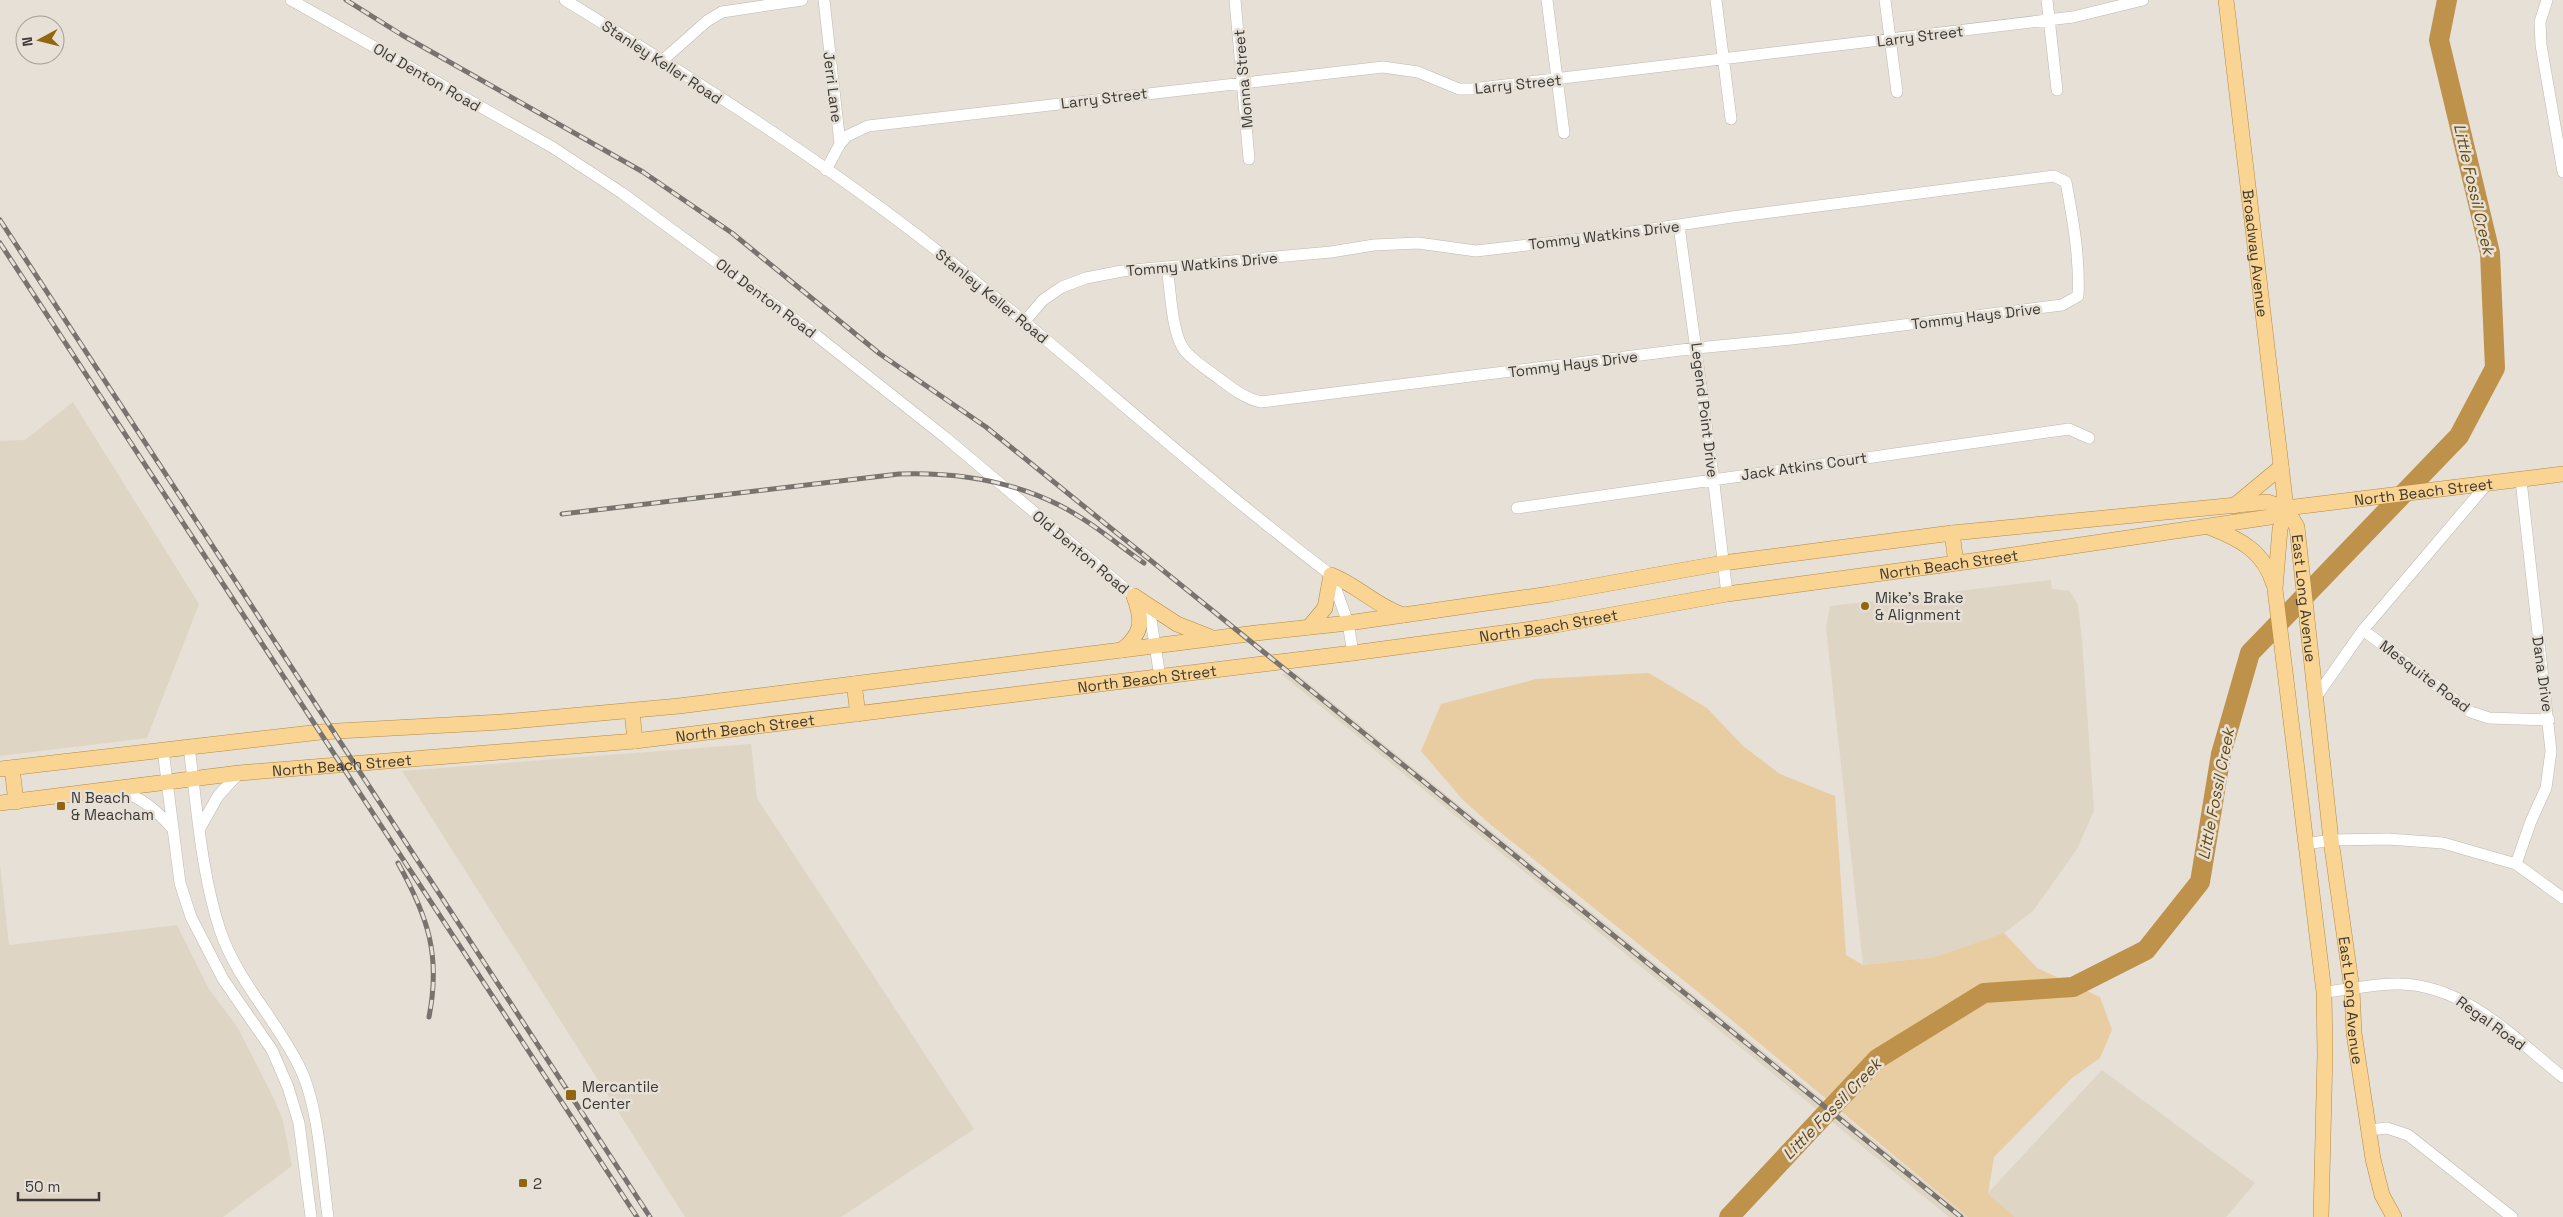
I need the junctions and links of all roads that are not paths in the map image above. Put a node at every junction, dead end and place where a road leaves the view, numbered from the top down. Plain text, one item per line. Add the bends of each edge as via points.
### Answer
1 (291, 0) edge
2 (565, 0) edge
3 (802, 0) edge
4 (824, 0) edge
5 (1235, 0) edge
6 (1547, 0) edge
7 (1716, 0) edge
8 (1884, 0) edge
9 (2047, 0) edge
10 (2143, 0) edge
11 (2226, 0) edge
12 (2547, 0) edge
13 (2049, 20) junction
14 (1888, 40) junction
15 (663, 60) junction
16 (1723, 60) junction
17 (1558, 80) junction
18 (1243, 82) junction
19 (2057, 90) dead end
20 (1897, 92) dead end
21 (1731, 119) dead end
22 (1564, 133) dead end
23 (840, 144) junction
24 (1250, 159) dead end
25 (826, 170) junction
26 (2563, 172) edge
27 (1679, 226) junction
28 (1168, 268) junction
29 (2062, 305) joint
30 (1024, 322) junction
31 (1697, 348) junction
32 (2089, 438) dead end
33 (2281, 467) junction
34 (2563, 474) edge
35 (1713, 479) junction
36 (2521, 480) junction
37 (2488, 484) junction
38 (2233, 506) junction
39 (1517, 508) dead end
40 (2286, 508) junction
41 (2207, 526) junction
42 (1952, 532) junction
43 (1722, 563) junction
44 (1956, 563) junction
45 (1331, 575) junction
46 (2275, 589) junction
47 (1727, 594) junction
48 (1134, 596) junction
49 (1404, 615) junction
50 (1348, 623) junction
51 (1309, 627) junction
52 (2363, 630) junction
53 (1214, 638) junction
54 (1155, 645) junction
55 (1122, 650) junction
56 (1353, 653) junction
57 (1160, 677) junction
58 (854, 684) junction
59 (2316, 697) junction
60 (632, 711) junction
61 (858, 714) junction
62 (2550, 720) junction
63 (635, 741) junction
64 (189, 747) junction
65 (163, 750) junction
66 (6, 768) edge
67 (239, 773) junction
68 (193, 779) junction
69 (168, 782) junction
70 (114, 789) junction
71 (16, 802) junction
72 (0, 803) edge
73 (200, 828) junction
74 (173, 829) junction
75 (2331, 840) junction
76 (2306, 844) junction
77 (2516, 864) junction
78 (2563, 898) edge
79 (2352, 990) junction
80 (2324, 992) junction
81 (2563, 1077) edge
82 (2369, 1130) junction
83 (311, 1217) edge
84 (328, 1217) edge
85 (2321, 1217) edge
86 (2394, 1217) edge
87 (2512, 1217) edge

1 - 48 street, Old Denton Road via 552,147 622,193 817,336 946,438
2 - 15 street, Stanley Keller Road
3 - 15 street via 722,12
4 - 23 street, Jerri Lane
5 - 18 street, Monna Street
6 - 17 street
7 - 16 street
8 - 14 street
9 - 13 street
10 - 13 street, Larry Street
11 - 33 main road, Broadway Avenue
12 - 26 street via 2540,22 2540,45
13 - 14 street, Larry Street
13 - 19 street
14 - 16 street, Larry Street
14 - 20 street
15 - 25 street, Stanley Keller Road
16 - 17 street, Larry Street
16 - 21 street
17 - 18 street, Larry Street via 1459,89 1418,72 1383,67
17 - 22 street
18 - 23 street, Larry Street via 868,126 847,136
18 - 24 street, Monna Street
23 - 25 street, Jerri Lane
25 - 30 street, Stanley Keller Road via 943,255
27 - 28 street, Tommy Watkins Drive via 1476,251 1418,243 1374,245
27 - 29 street, Tommy Watkins Drive via 2054,176 2066,182 2074,221 2079,277 2078,296
27 - 31 street, Legend Point Drive
28 - 30 street, Tommy Watkins Drive via 1122,271 1086,278 1062,287 1043,300
28 - 31 street, Tommy Hays Drive via 1176,328 1184,349 1237,392 1261,402
29 - 31 street, Tommy Hays Drive
30 - 45 street, Stanley Keller Road
31 - 35 street, Legend Point Drive
32 - 35 street, Jack Atkins Court via 2069,429
33 - 38 main road
33 - 40 main road, Broadway Avenue
34 - 36 main road, North Beach Street
35 - 39 street, Jack Atkins Court
35 - 43 street, Legend Point Drive
36 - 37 main road, North Beach Street
36 - 62 street, Dana Drive
37 - 40 main road, North Beach Street
37 - 52 street
38 - 40 main road, North Beach Street via 2267,502
38 - 42 main road, North Beach Street
40 - 41 main road, North Beach Street via 2270,517
40 - 46 main road, East Long Avenue via 2280,529
40 - 59 main road, East Long Avenue via 2297,528
41 - 44 main road, North Beach Street
41 - 46 main road via 2250,546 2262,558
42 - 43 main road, North Beach Street
42 - 44 main road
43 - 47 street, Legend Point Drive
43 - 49 main road, North Beach Street via 1550,594
44 - 47 main road, North Beach Street
45 - 49 main road
45 - 50 street
45 - 51 main road via 1325,608
46 - 76 main road, East Long Avenue
47 - 56 main road, North Beach Street via 1539,628
48 - 53 main road via 1177,624
48 - 54 street, Old Denton Road via 1151,620
48 - 55 main road via 1140,626 1134,640
49 - 50 main road, North Beach Street
50 - 51 main road, North Beach Street
50 - 56 street
51 - 53 main road, North Beach Street
52 - 59 street
52 - 62 street, Mesquite Road via 2471,712 2489,718
53 - 54 main road, North Beach Street
54 - 55 main road, North Beach Street
54 - 57 street, Old Denton Road
55 - 58 main road, North Beach Street
56 - 57 main road, North Beach Street
57 - 61 main road, North Beach Street
58 - 60 main road, North Beach Street
58 - 61 main road
59 - 75 main road, East Long Avenue
60 - 63 main road
60 - 64 main road, North Beach Street via 447,726 320,732
61 - 63 main road, North Beach Street
62 - 77 street, Dana Drive via 2551,750 2546,788
63 - 67 main road, North Beach Street
64 - 65 main road, North Beach Street
64 - 68 street
65 - 66 main road, North Beach Street
65 - 69 street
66 - 71 main road
67 - 68 main road, North Beach Street
67 - 73 street via 218,796
68 - 69 main road, North Beach Street
68 - 73 street
69 - 70 main road, North Beach Street
69 - 74 street
70 - 71 main road, North Beach Street
70 - 74 street via 148,803
71 - 72 main road, North Beach Street
73 - 84 street via 212,903 221,932 238,968 301,1070 315,1124
74 - 83 street via 180,883 191,917 223,979 272,1050 288,1087 299,1123
75 - 76 street
75 - 77 street via 2388,839 2443,843
75 - 79 main road, East Long Avenue
76 - 80 main road, East Long Avenue
77 - 78 street
79 - 80 street, Regal Road
79 - 81 street, Regal Road via 2399,984 2429,987 2454,995 2483,1013
79 - 82 main road, East Long Avenue via 2354,1033
80 - 85 main road, East Long Avenue
82 - 86 main road, East Long Avenue via 2382,1195
82 - 87 street via 2388,1128 2408,1135

